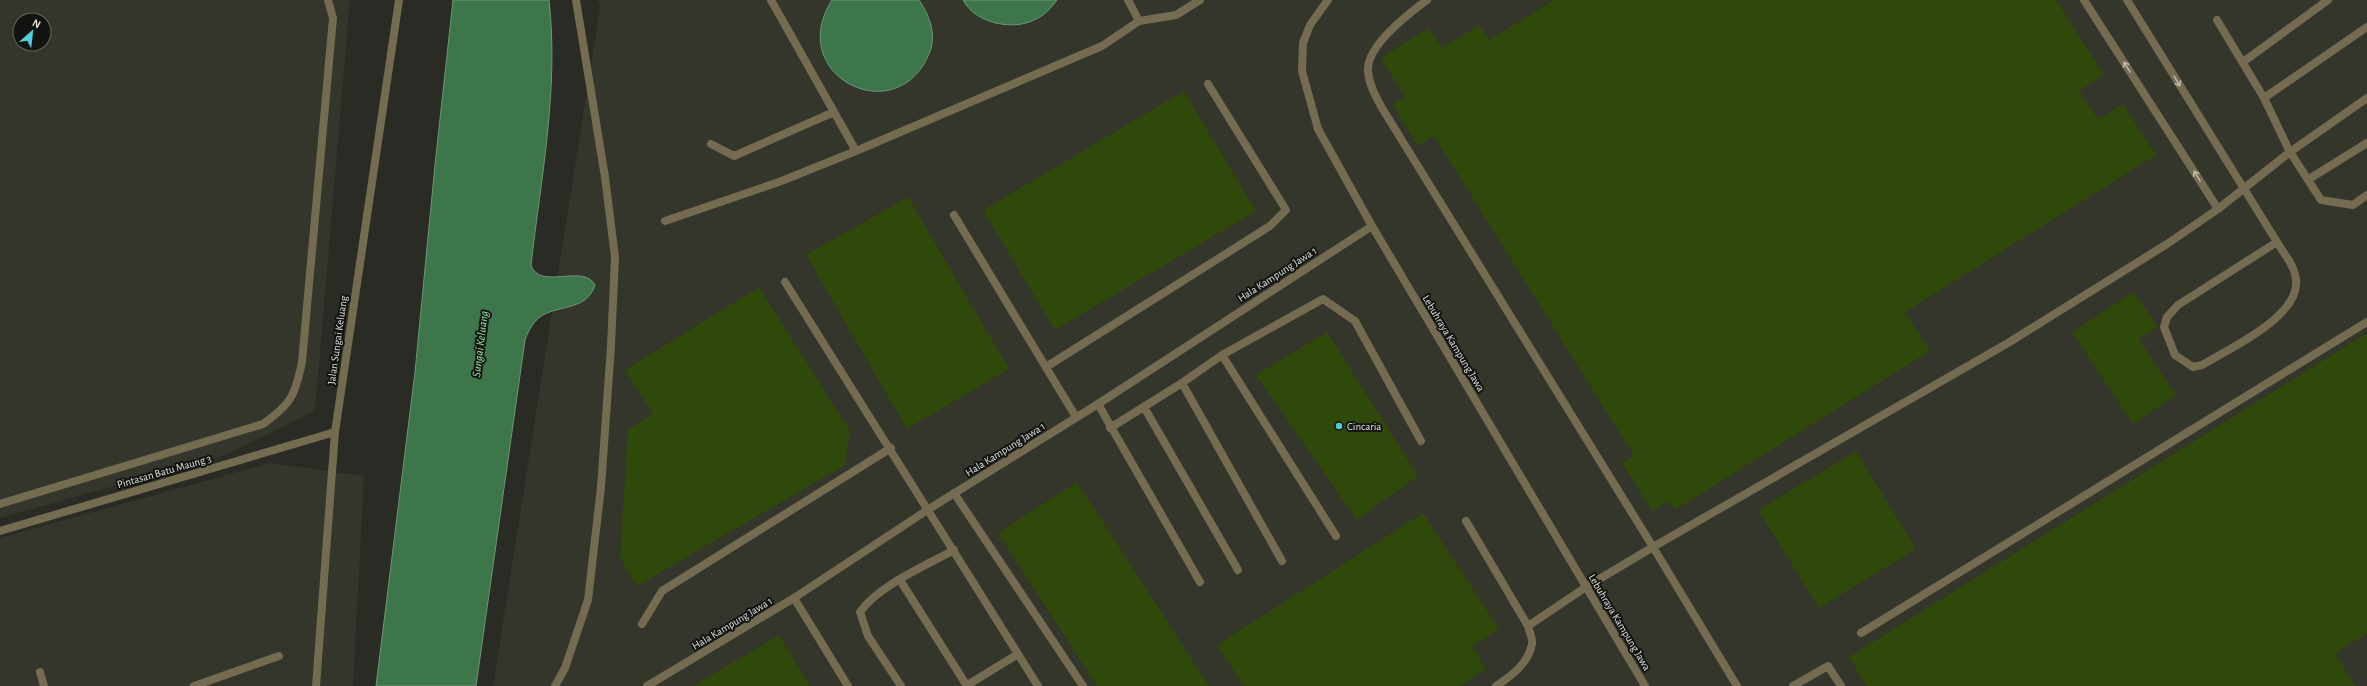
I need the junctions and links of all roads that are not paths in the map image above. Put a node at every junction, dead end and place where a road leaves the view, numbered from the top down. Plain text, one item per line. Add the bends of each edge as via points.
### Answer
1 (328, 0) edge
2 (399, 0) edge
3 (576, 0) edge
4 (771, 0) edge
5 (1128, 0) edge
6 (1200, 0) edge
7 (1328, 0) edge
8 (1427, 0) edge
9 (2084, 0) edge
10 (2127, 0) edge
11 (2328, 0) edge
12 (2217, 20) dead end
13 (1139, 21) junction
14 (2367, 27) edge
15 (2243, 62) junction
16 (1208, 84) dead end
17 (2264, 98) junction
18 (2367, 98) edge
19 (834, 112) junction
20 (2367, 143) edge
21 (711, 144) dead end
22 (856, 151) junction
23 (2290, 152) junction
24 (2309, 178) junction
25 (2243, 190) junction
26 (2367, 195) edge
27 (2218, 209) junction
28 (954, 215) dead end
29 (665, 221) dead end
30 (1372, 226) junction
31 (2277, 242) junction
32 (785, 282) dead end
33 (2367, 322) edge
34 (1222, 355) junction
35 (1046, 367) junction
36 (1182, 383) junction
37 (1098, 404) junction
38 (1144, 407) junction
39 (1076, 417) junction
40 (1110, 428) junction
41 (335, 432) junction
42 (1420, 442) dead end
43 (891, 448) junction
44 (954, 493) junction
45 (0, 504) edge
46 (929, 509) junction
47 (1466, 521) dead end
48 (0, 531) edge
49 (1336, 536) dead end
50 (1653, 547) junction
51 (954, 550) junction
52 (1282, 561) dead end
53 (1238, 570) dead end
54 (900, 580) junction
55 (1200, 582) dead end
56 (1586, 587) junction
57 (794, 598) junction
58 (642, 624) dead end
59 (1528, 626) junction
60 (1861, 633) dead end
61 (1018, 654) junction
62 (280, 656) dead end
63 (40, 672) dead end
64 (44, 686) edge
65 (194, 686) edge
66 (316, 686) edge
67 (555, 686) edge
68 (647, 686) edge
69 (848, 686) edge
70 (901, 686) edge
71 (966, 686) edge
72 (1038, 686) edge
73 (1083, 686) edge
74 (1496, 686) edge
75 (1645, 686) edge
76 (1737, 686) edge
77 (1794, 686) edge
78 (1842, 686) edge

1 - 45 street via 333,18 302,362 297,389 284,409 262,424
2 - 41 street, Jalan Sungai Keluang
3 - 67 street via 605,177 615,258 601,487 588,600 565,668
4 - 19 street
5 - 13 street
6 - 13 street via 1176,15
7 - 30 street, Lebuhraya Kampung Jawa via 1310,25 1304,43 1302,71 1318,129
8 - 50 street via 1397,22 1375,49 1367,69 1370,83 1382,108
27 -> 9 street
10 -> 25 street
11 - 15 street
12 - 15 street
13 - 22 street via 1102,46
14 - 17 street
15 - 17 street
16 - 35 street via 1286,210 1270,226
17 - 23 street
18 - 23 street
19 - 21 street via 734,156
19 - 22 street
20 - 24 street
22 - 29 street via 779,182
23 - 24 street
23 - 25 street
24 - 26 street via 2321,200 2353,205
25 - 27 street
25 - 31 street
27 - 50 street via 2167,244 2008,342
28 - 35 street
30 - 37 street, Hala Kampung Jawa 1
30 - 56 street, Lebuhraya Kampung Jawa
31 - 31 street via 2292,267 2296,281 2295,295 2284,311 2265,328 2202,365 2194,367 2175,355 2164,327 2167,316 2178,305
32 - 43 street
33 - 60 street
34 - 36 street
34 - 42 street via 1323,299 1355,321
34 - 49 street
35 - 39 street
36 - 38 street
36 - 52 street
37 - 39 street, Hala Kampung Jawa 1
37 - 40 street
38 - 40 street
38 - 53 street
39 - 44 street, Hala Kampung Jawa 1
40 - 55 street
41 - 48 street, Pintasan Batu Maung 3
41 - 66 street, Jalan Sungai Keluang
43 - 46 street
43 - 58 street via 662,591
44 - 46 street, Hala Kampung Jawa 1
44 - 73 street
46 - 51 street
46 - 57 street, Hala Kampung Jawa 1
47 - 59 street
50 - 56 street
50 - 76 street
51 - 54 street
51 - 61 street
54 - 70 street via 867,602 860,612 868,636
54 - 71 street
56 - 59 street
56 - 75 street, Lebuhraya Kampung Jawa
57 - 68 street, Hala Kampung Jawa 1
57 - 69 street
59 - 74 street via 1532,644 1526,657 1514,674
61 - 71 street
61 - 72 street
62 - 65 street
63 - 64 street
77 - 78 street via 1828,666

